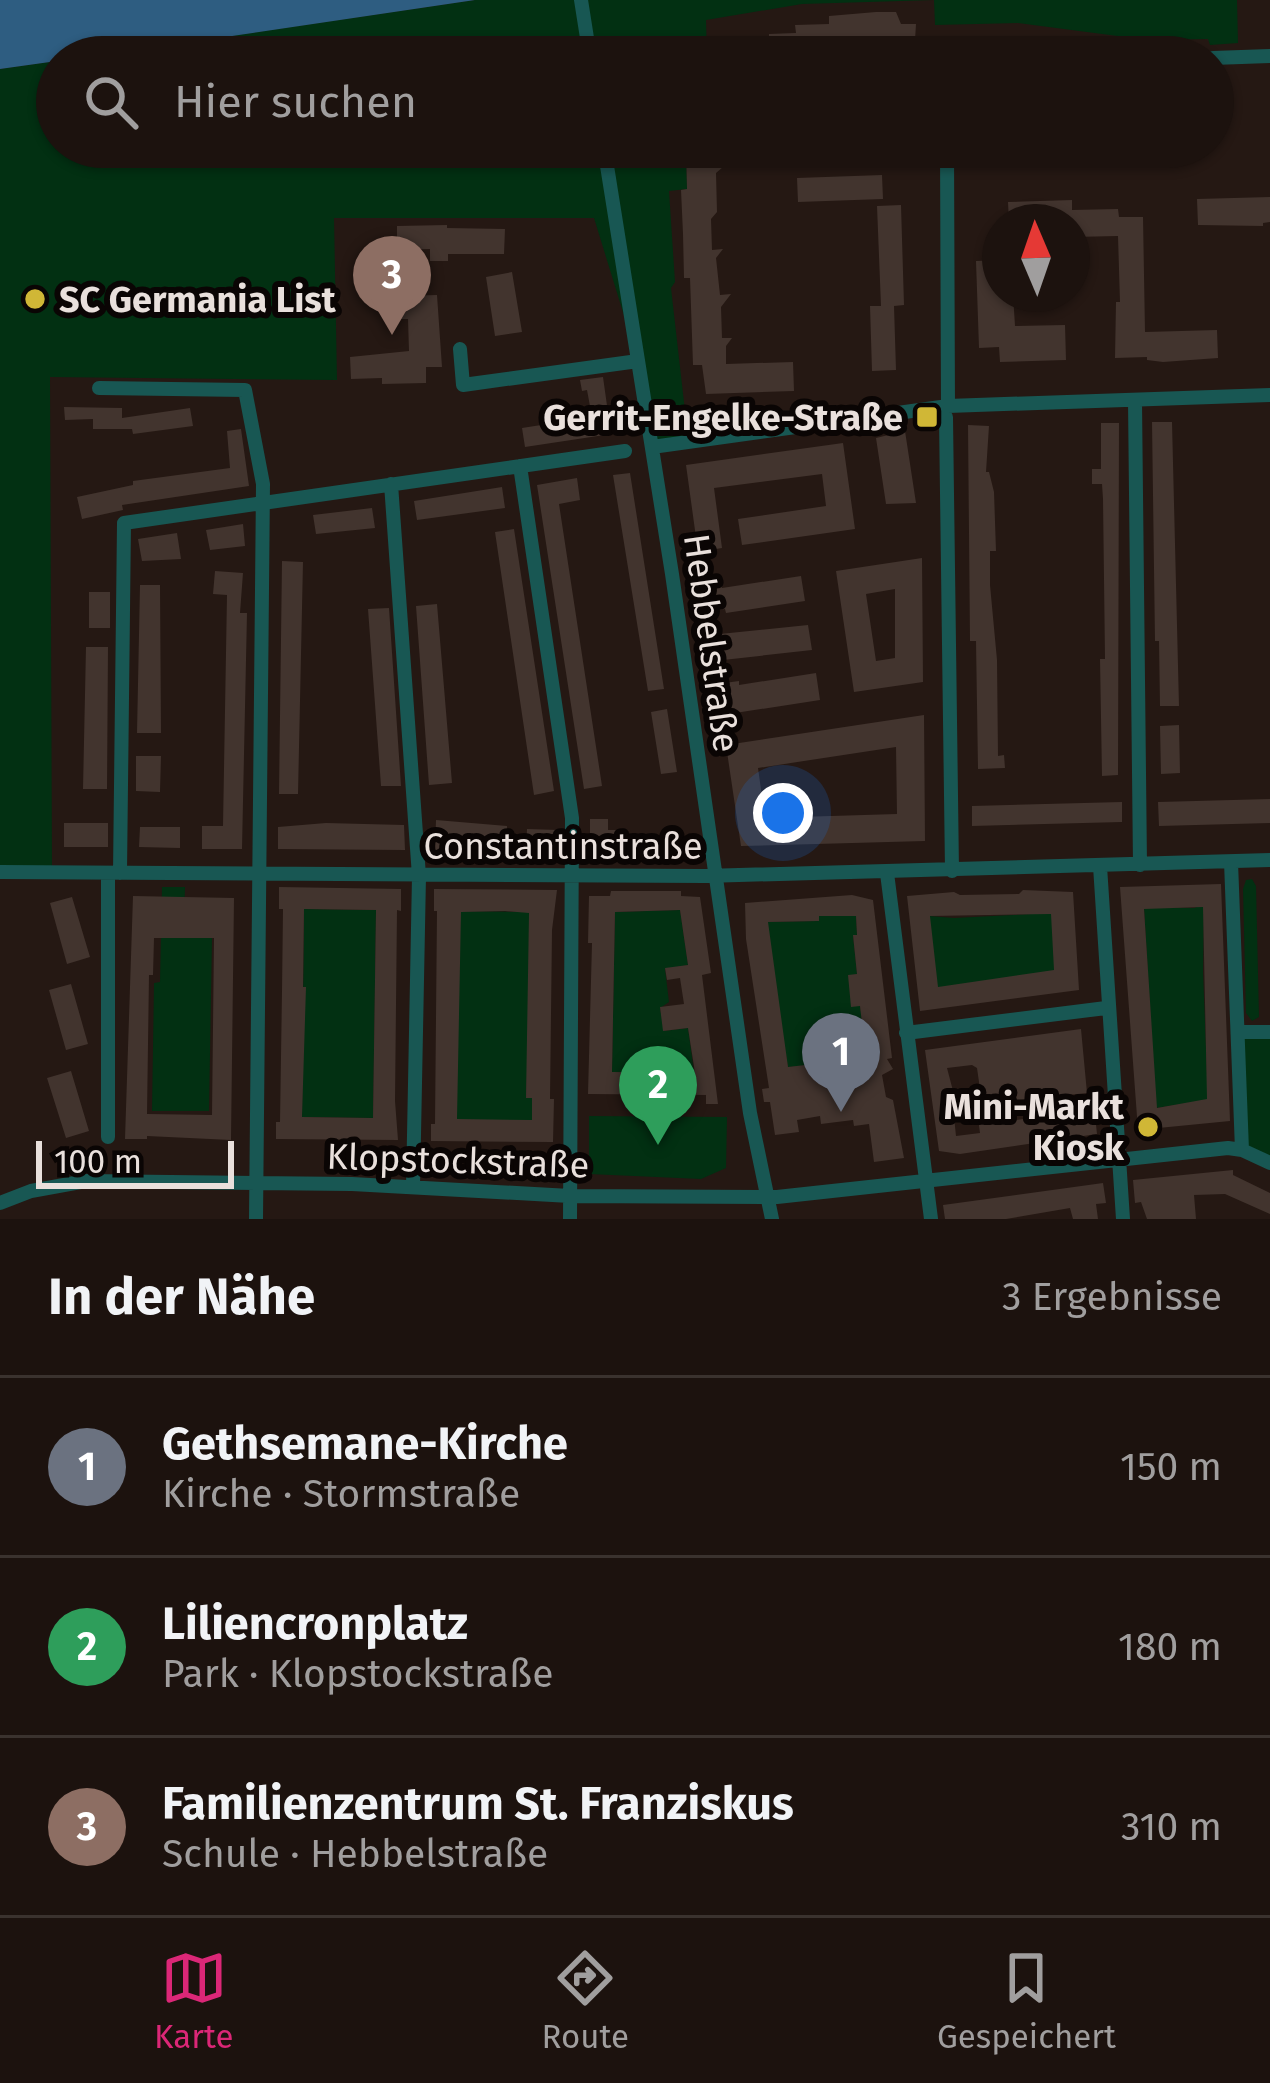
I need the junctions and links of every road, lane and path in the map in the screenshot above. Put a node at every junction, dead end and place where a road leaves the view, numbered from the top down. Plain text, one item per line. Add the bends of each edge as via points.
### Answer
1 (581, 0) edge
2 (587, 36) edge
3 (1270, 56) edge
4 (1234, 57) edge
5 (607, 168) edge
6 (947, 168) edge
7 (460, 349) dead end
8 (638, 361) junction
9 (99, 388) dead end
10 (1270, 395) edge
11 (1135, 400) junction
12 (947, 411) junction
13 (652, 447) junction
14 (625, 451) dead end
15 (520, 466) junction
16 (391, 484) junction
17 (263, 504) junction
18 (1270, 860) edge
19 (1231, 862) junction
20 (1139, 865) junction
21 (1100, 866) junction
22 (952, 871) junction
23 (0, 872) edge
24 (887, 873) junction
25 (114, 874) junction
26 (260, 875) junction
27 (419, 876) junction
28 (574, 876) junction
29 (716, 876) junction
30 (1106, 1008) junction
31 (1238, 1032) junction
32 (1270, 1032) edge
33 (906, 1033) junction
34 (109, 1137) dead end
35 (1242, 1150) junction
36 (1116, 1159) junction
37 (1270, 1163) edge
38 (926, 1182) junction
39 (256, 1184) junction
40 (413, 1187) junction
41 (571, 1196) junction
42 (768, 1197) junction
43 (0, 1203) edge
44 (256, 1219) edge
45 (570, 1219) edge
46 (772, 1219) edge
47 (931, 1219) edge
48 (1123, 1219) edge

1 - 2 street
3 - 4 street
5 - 8 street, Hebbelstraße
6 - 12 street
7 - 8 street via 463,385
8 - 13 street, Hebbelstraße
9 - 17 street via 244,390
10 - 11 street
11 - 12 street
11 - 20 street
12 - 13 street
12 - 22 street
13 - 29 street, Hebbelstraße
14 - 15 street
15 - 16 street
15 - 28 street
16 - 17 street
16 - 27 street
17 - 25 street via 124,524
17 - 26 street
18 - 19 street, Constantinstraße
19 - 20 street, Constantinstraße
19 - 31 street
20 - 21 street, Constantinstraße
21 - 22 street, Constantinstraße
21 - 30 street
22 - 24 street, Constantinstraße
23 - 25 street, Constantinstraße
24 - 29 street, Constantinstraße
24 - 33 street
25 - 26 street, Constantinstraße
25 - 34 street
26 - 27 street, Constantinstraße
26 - 39 street
27 - 28 street, Constantinstraße
27 - 40 street
28 - 29 street, Constantinstraße
28 - 41 street
29 - 42 street, Hebbelstraße
30 - 33 street
30 - 36 street
31 - 32 street
31 - 35 street
33 - 38 street
35 - 36 street, Klopstockstraße
35 - 37 street, Klopstockstraße
36 - 38 street, Klopstockstraße
36 - 48 street
38 - 42 street, Klopstockstraße
38 - 47 street
39 - 40 street, Klopstockstraße
39 - 43 street, Klopstockstraße via 86,1181
39 - 44 street
40 - 41 street, Klopstockstraße
41 - 42 street, Klopstockstraße
41 - 45 street
42 - 46 street, Hebbelstraße

